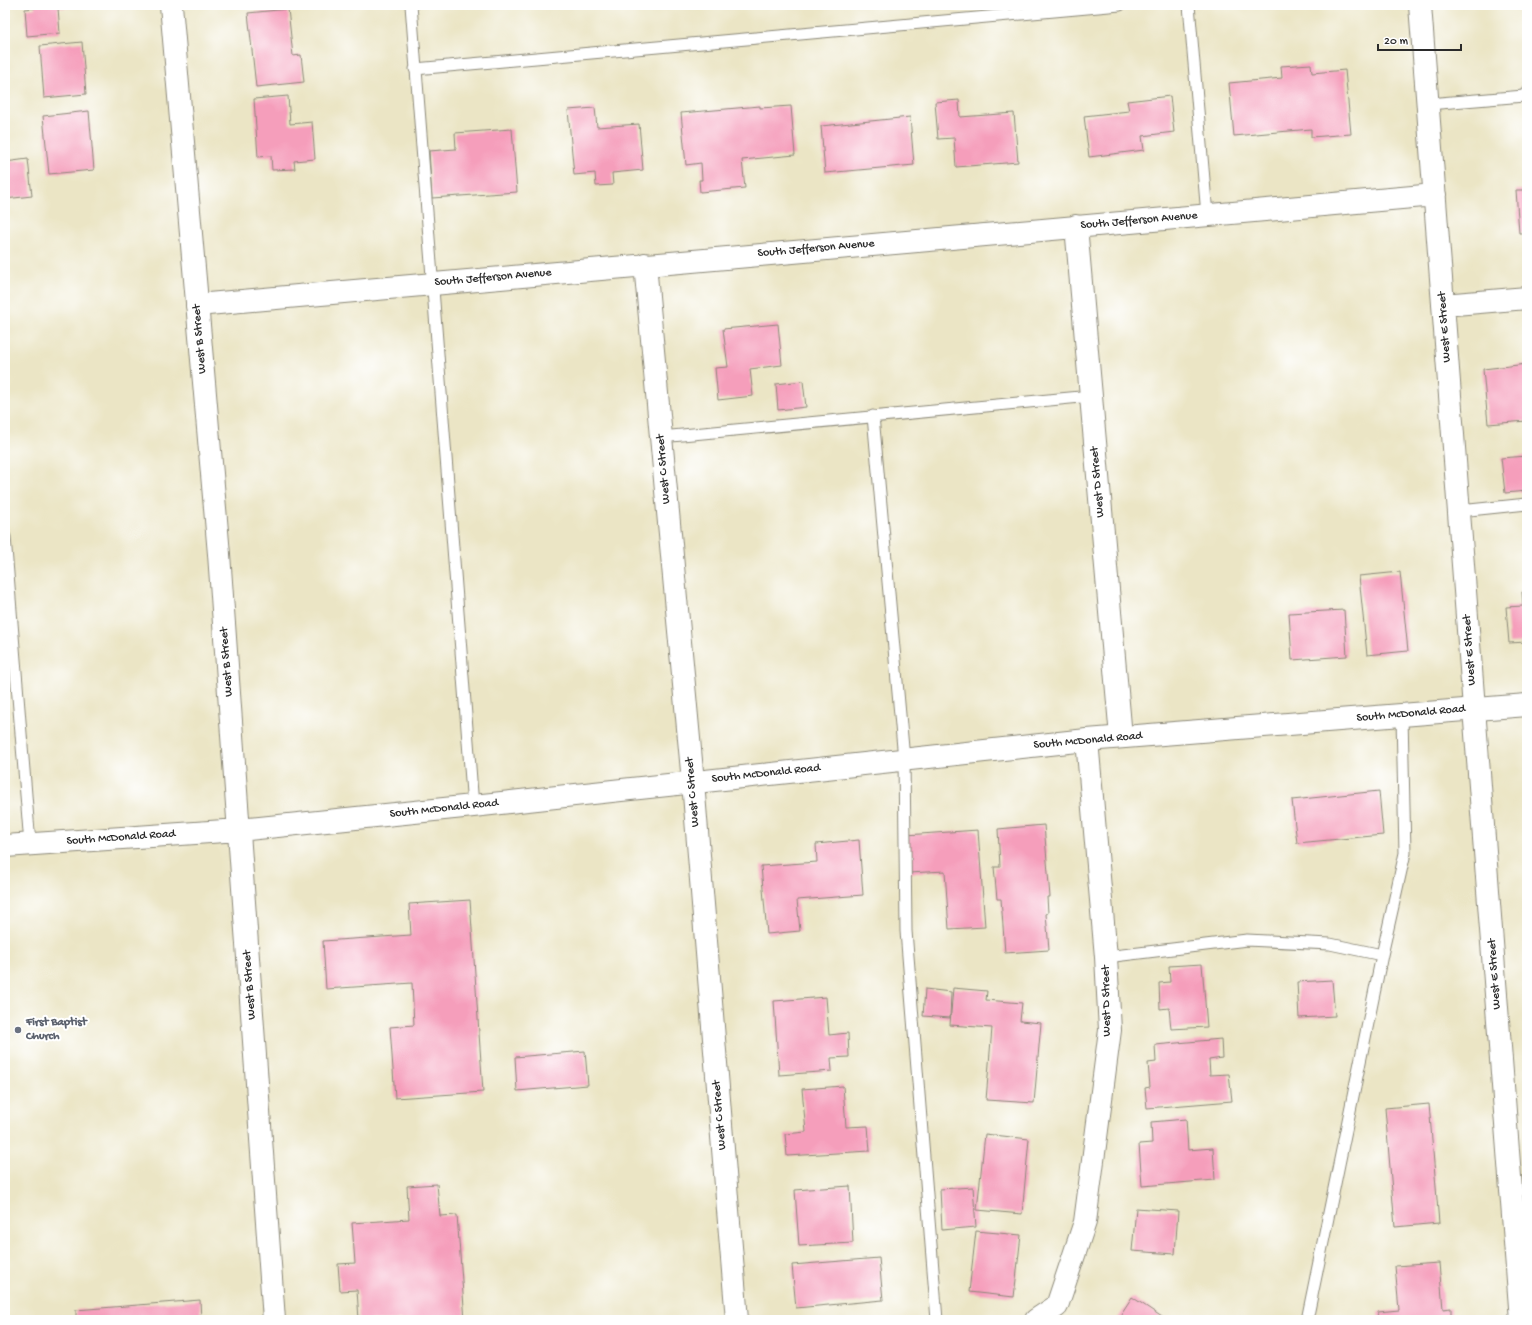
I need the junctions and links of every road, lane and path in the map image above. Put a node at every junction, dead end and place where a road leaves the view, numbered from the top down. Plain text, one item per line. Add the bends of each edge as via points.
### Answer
1 (171, 5) edge
2 (410, 5) edge
3 (1120, 5) edge
4 (1189, 5) edge
5 (1420, 5) edge
6 (415, 69) junction
7 (1526, 94) edge
8 (1428, 104) junction
9 (1435, 195) junction
10 (1207, 214) junction
11 (1076, 226) junction
12 (645, 264) junction
13 (432, 284) junction
14 (1527, 298) edge
15 (197, 305) junction
16 (1444, 305) junction
17 (1091, 396) junction
18 (873, 416) junction
19 (661, 436) junction
20 (1527, 504) edge
21 (1460, 511) junction
22 (5, 537) edge
23 (1527, 705) edge
24 (1475, 708) junction
25 (1402, 716) junction
26 (1121, 737) junction
27 (1087, 740) junction
28 (904, 759) junction
29 (693, 782) junction
30 (473, 806) junction
31 (239, 830) junction
32 (30, 844) junction
33 (5, 846) edge
34 (1382, 955) junction
35 (1106, 957) junction
36 (1523, 1314) edge
37 (274, 1320) edge
38 (738, 1320) edge
39 (937, 1320) edge
40 (1036, 1320) edge
41 (1307, 1320) edge

1 - 15 street, West B Street
2 - 6 lane
3 - 6 lane
4 - 10 lane
5 - 8 street, West E Street
6 - 13 lane
7 - 8 lane
8 - 9 street, West E Street
9 - 10 street, South Jefferson Avenue
9 - 16 street, West E Street
10 - 11 street, South Jefferson Avenue
11 - 12 street, South Jefferson Avenue
11 - 17 street, West D Street
12 - 13 street, South Jefferson Avenue
12 - 19 street, West C Street
13 - 15 street, South Jefferson Avenue
13 - 30 lane
14 - 16 street
15 - 31 street, West B Street via 219,554
16 - 21 street, West E Street
17 - 18 lane
17 - 26 street, West D Street
18 - 19 lane
18 - 28 lane
19 - 29 street, West C Street
20 - 21 lane
21 - 24 street, West E Street
22 - 32 lane
23 - 24 street, South McDonald Road
24 - 25 street, South McDonald Road
24 - 36 street, West E Street
25 - 26 street, South McDonald Road
25 - 34 lane via 1405,853
26 - 27 street, South McDonald Road
27 - 28 street, South McDonald Road
27 - 35 street, West D Street
28 - 29 street, South McDonald Road
28 - 39 lane via 906,932
29 - 30 street, South McDonald Road
29 - 38 street, West C Street
30 - 31 street, South McDonald Road
31 - 32 street, South McDonald Road
31 - 37 street, West B Street
32 - 33 street, South McDonald Road
34 - 35 lane via 1330,944 1247,940
34 - 41 lane
35 - 40 street, West D Street via 1110,1030 1085,1222 1057,1306

